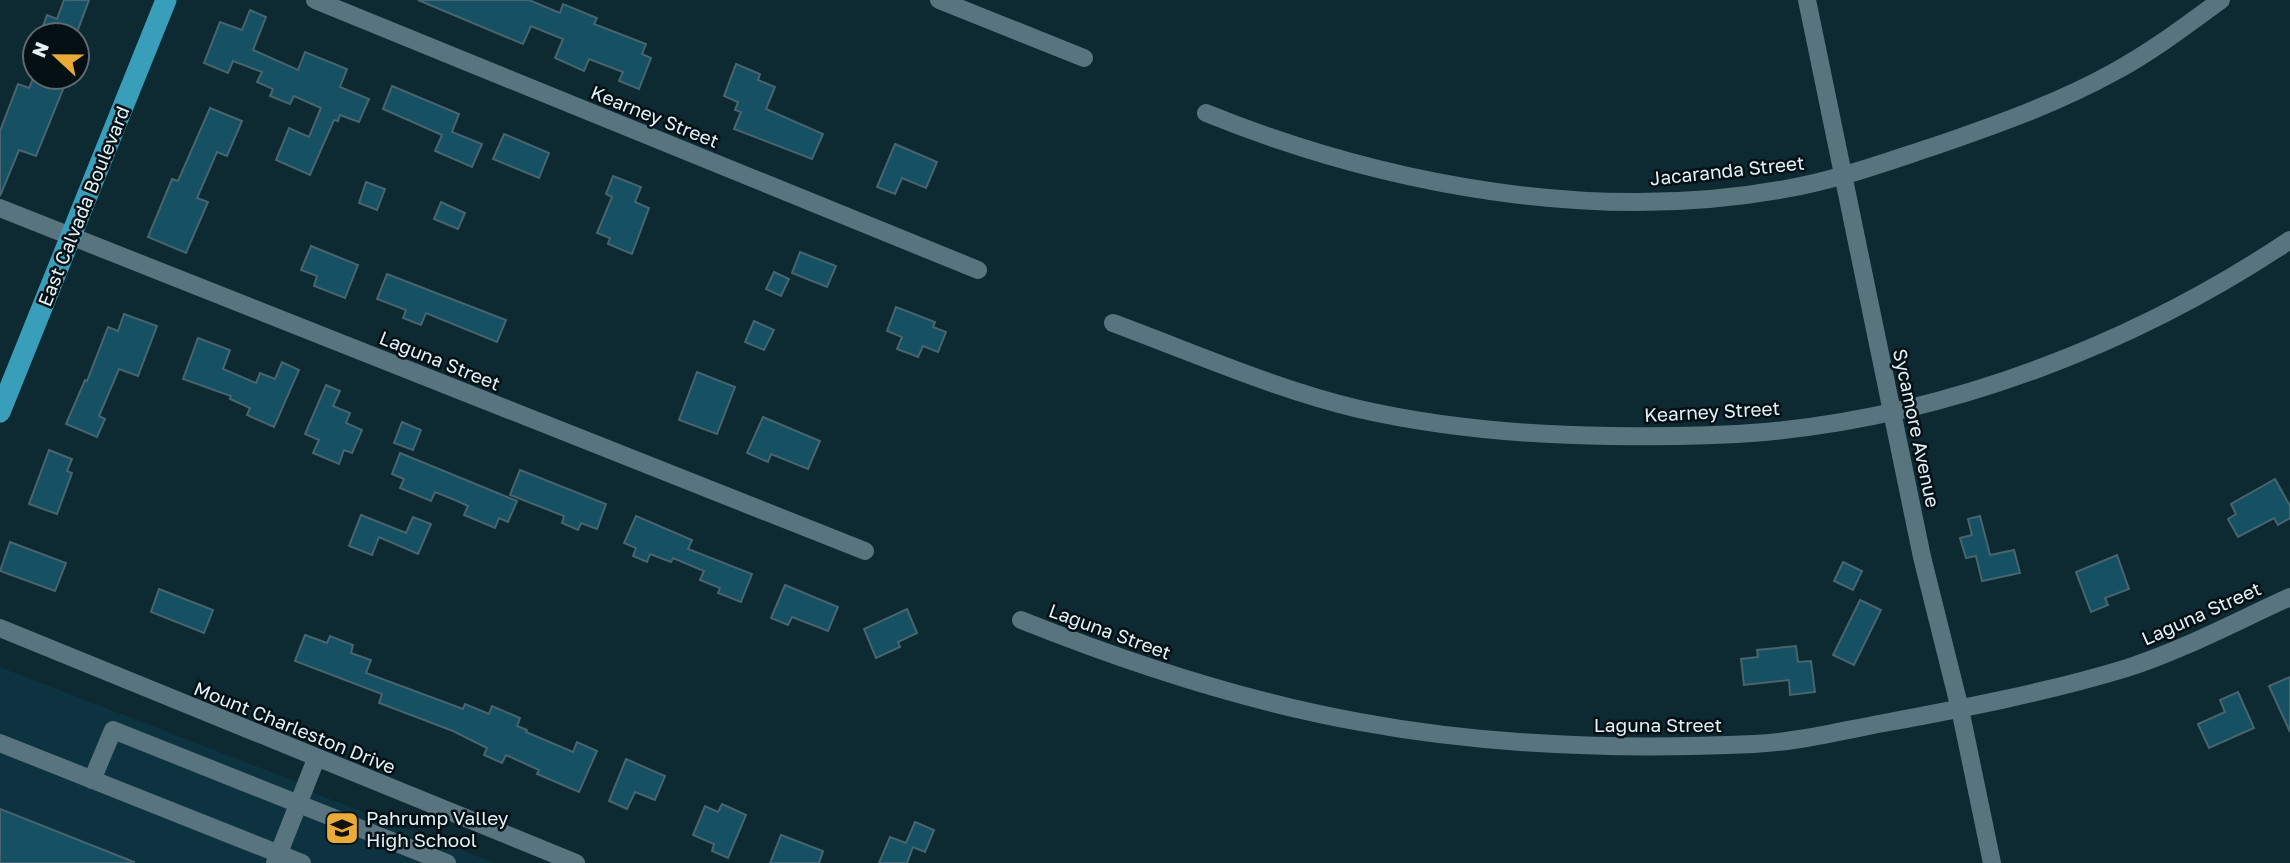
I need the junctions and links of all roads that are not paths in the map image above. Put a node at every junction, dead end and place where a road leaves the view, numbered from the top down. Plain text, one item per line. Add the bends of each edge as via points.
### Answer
1 (166, 0) edge
2 (315, 0) edge
3 (939, 0) edge
4 (1807, 0) edge
5 (2221, 0) edge
6 (1084, 58) dead end
7 (1206, 113) dead end
8 (1844, 176) junction
9 (0, 208) edge
10 (71, 236) junction
11 (2290, 240) edge
12 (978, 271) dead end
13 (1113, 323) dead end
14 (1892, 411) junction
15 (0, 412) edge
16 (865, 551) dead end
17 (2290, 597) edge
18 (1021, 620) dead end
19 (0, 628) edge
20 (1960, 709) junction
21 (0, 743) edge
22 (316, 759) junction
23 (92, 780) junction
24 (297, 806) junction
25 (276, 858) edge
26 (302, 863) edge
27 (447, 863) edge
28 (576, 863) edge
29 (1992, 863) edge

1 - 10 main road, East Calvada Boulevard
2 - 12 street, Kearney Street
3 - 6 street
4 - 8 street, Sycamore Avenue
5 - 8 street, Jacaranda Street via 2115,72 2036,109
7 - 8 street, Jacaranda Street via 1262,136 1404,176 1532,198 1675,200 1784,190
8 - 14 street, Sycamore Avenue
9 - 10 street, Laguna Street
10 - 15 main road, East Calvada Boulevard
10 - 16 street, Laguna Street
11 - 14 street, Kearney Street via 2174,309 2055,362
13 - 14 street, Kearney Street via 1305,394 1450,426 1544,435 1664,436 1766,432
14 - 20 street, Sycamore Avenue
17 - 20 street, Laguna Street via 2128,668
18 - 20 street, Laguna Street via 1112,657 1279,705 1474,738 1590,745 1755,744
19 - 22 street, Mount Charleston Drive
20 - 29 street, Sycamore Avenue
21 - 23 street
22 - 24 street
22 - 28 street, Mount Charleston Drive
23 - 24 street via 113,730
23 - 25 street
24 - 25 street
24 - 27 street
25 - 26 street

